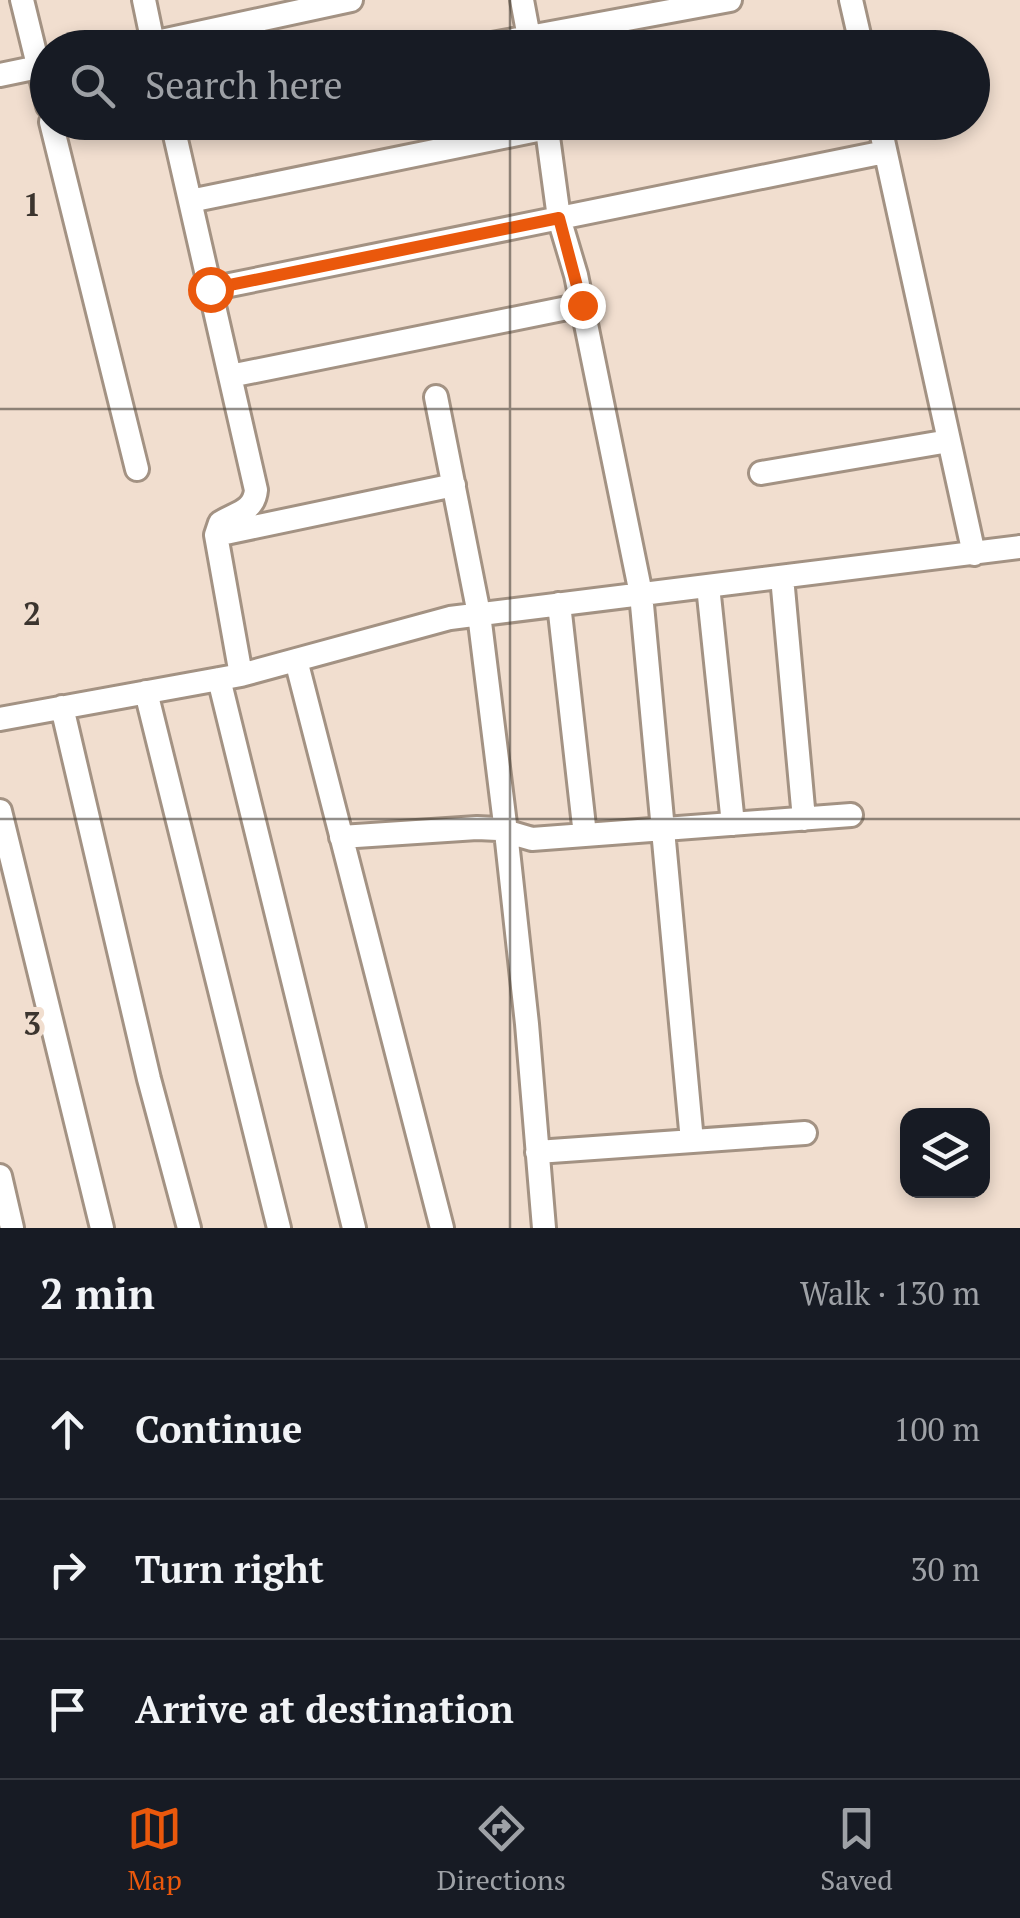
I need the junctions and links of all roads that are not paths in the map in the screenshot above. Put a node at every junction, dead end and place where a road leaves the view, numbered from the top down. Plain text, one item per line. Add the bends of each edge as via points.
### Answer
1 (22, 0) edge
2 (144, 0) edge
3 (351, 0) edge
4 (522, 0) edge
5 (730, 0) edge
6 (851, 0) edge
7 (32, 30) edge
8 (151, 30) edge
9 (220, 30) edge
10 (528, 30) edge
11 (587, 30) edge
12 (858, 30) edge
13 (30, 69) edge
14 (0, 75) edge
15 (56, 140) edge
16 (176, 140) edge
17 (476, 140) edge
18 (548, 140) edge
19 (883, 140) edge
20 (885, 152) junction
21 (190, 201) junction
22 (559, 218) junction
23 (210, 289) junction
24 (582, 305) junction
25 (230, 376) junction
26 (436, 398) dead end
27 (949, 441) junction
28 (137, 469) dead end
29 (761, 473) dead end
30 (454, 486) junction
31 (216, 535) junction
32 (1020, 547) edge
33 (974, 554) junction
34 (782, 576) junction
35 (708, 586) junction
36 (641, 594) junction
37 (559, 604) junction
38 (479, 614) junction
39 (296, 660) junction
40 (230, 677) junction
41 (146, 692) junction
42 (62, 707) junction
43 (0, 719) edge
44 (0, 811) edge
45 (851, 816) dead end
46 (804, 819) junction
47 (733, 824) junction
48 (661, 829) junction
49 (506, 832) junction
50 (585, 835) junction
51 (341, 837) junction
52 (805, 1133) dead end
53 (692, 1141) junction
54 (538, 1152) junction
55 (0, 1176) edge
56 (12, 1228) edge
57 (102, 1228) edge
58 (189, 1228) edge
59 (279, 1228) edge
60 (354, 1228) edge
61 (442, 1228) edge
62 (544, 1228) edge

1 - 7 street
2 - 8 street
3 - 9 street
4 - 10 street
5 - 11 street
6 - 12 street
13 - 14 street
15 - 28 street
16 - 21 street
17 - 21 street
18 - 22 street
19 - 20 street
20 - 22 street
20 - 27 street
21 - 23 street
22 - 23 street
22 - 24 street
23 - 25 street
24 - 25 street
24 - 36 street
25 - 31 street via 256,497 244,512 220,523
26 - 30 street
27 - 29 street
27 - 33 street
30 - 31 street
30 - 38 street
31 - 40 street
32 - 33 street
33 - 34 street
34 - 35 street
34 - 46 street
35 - 36 street
35 - 47 street
36 - 37 street
36 - 48 street
37 - 38 street
37 - 50 street
38 - 39 street
38 - 49 street
39 - 40 street
39 - 51 street
40 - 41 street
40 - 60 street
41 - 42 street
41 - 59 street
42 - 43 street
42 - 58 street
44 - 57 street
45 - 46 street
46 - 47 street
47 - 48 street
48 - 50 street
48 - 53 street
49 - 50 street via 532,839
49 - 51 street
49 - 54 street
51 - 61 street
52 - 53 street
53 - 54 street
54 - 62 street
55 - 56 street

